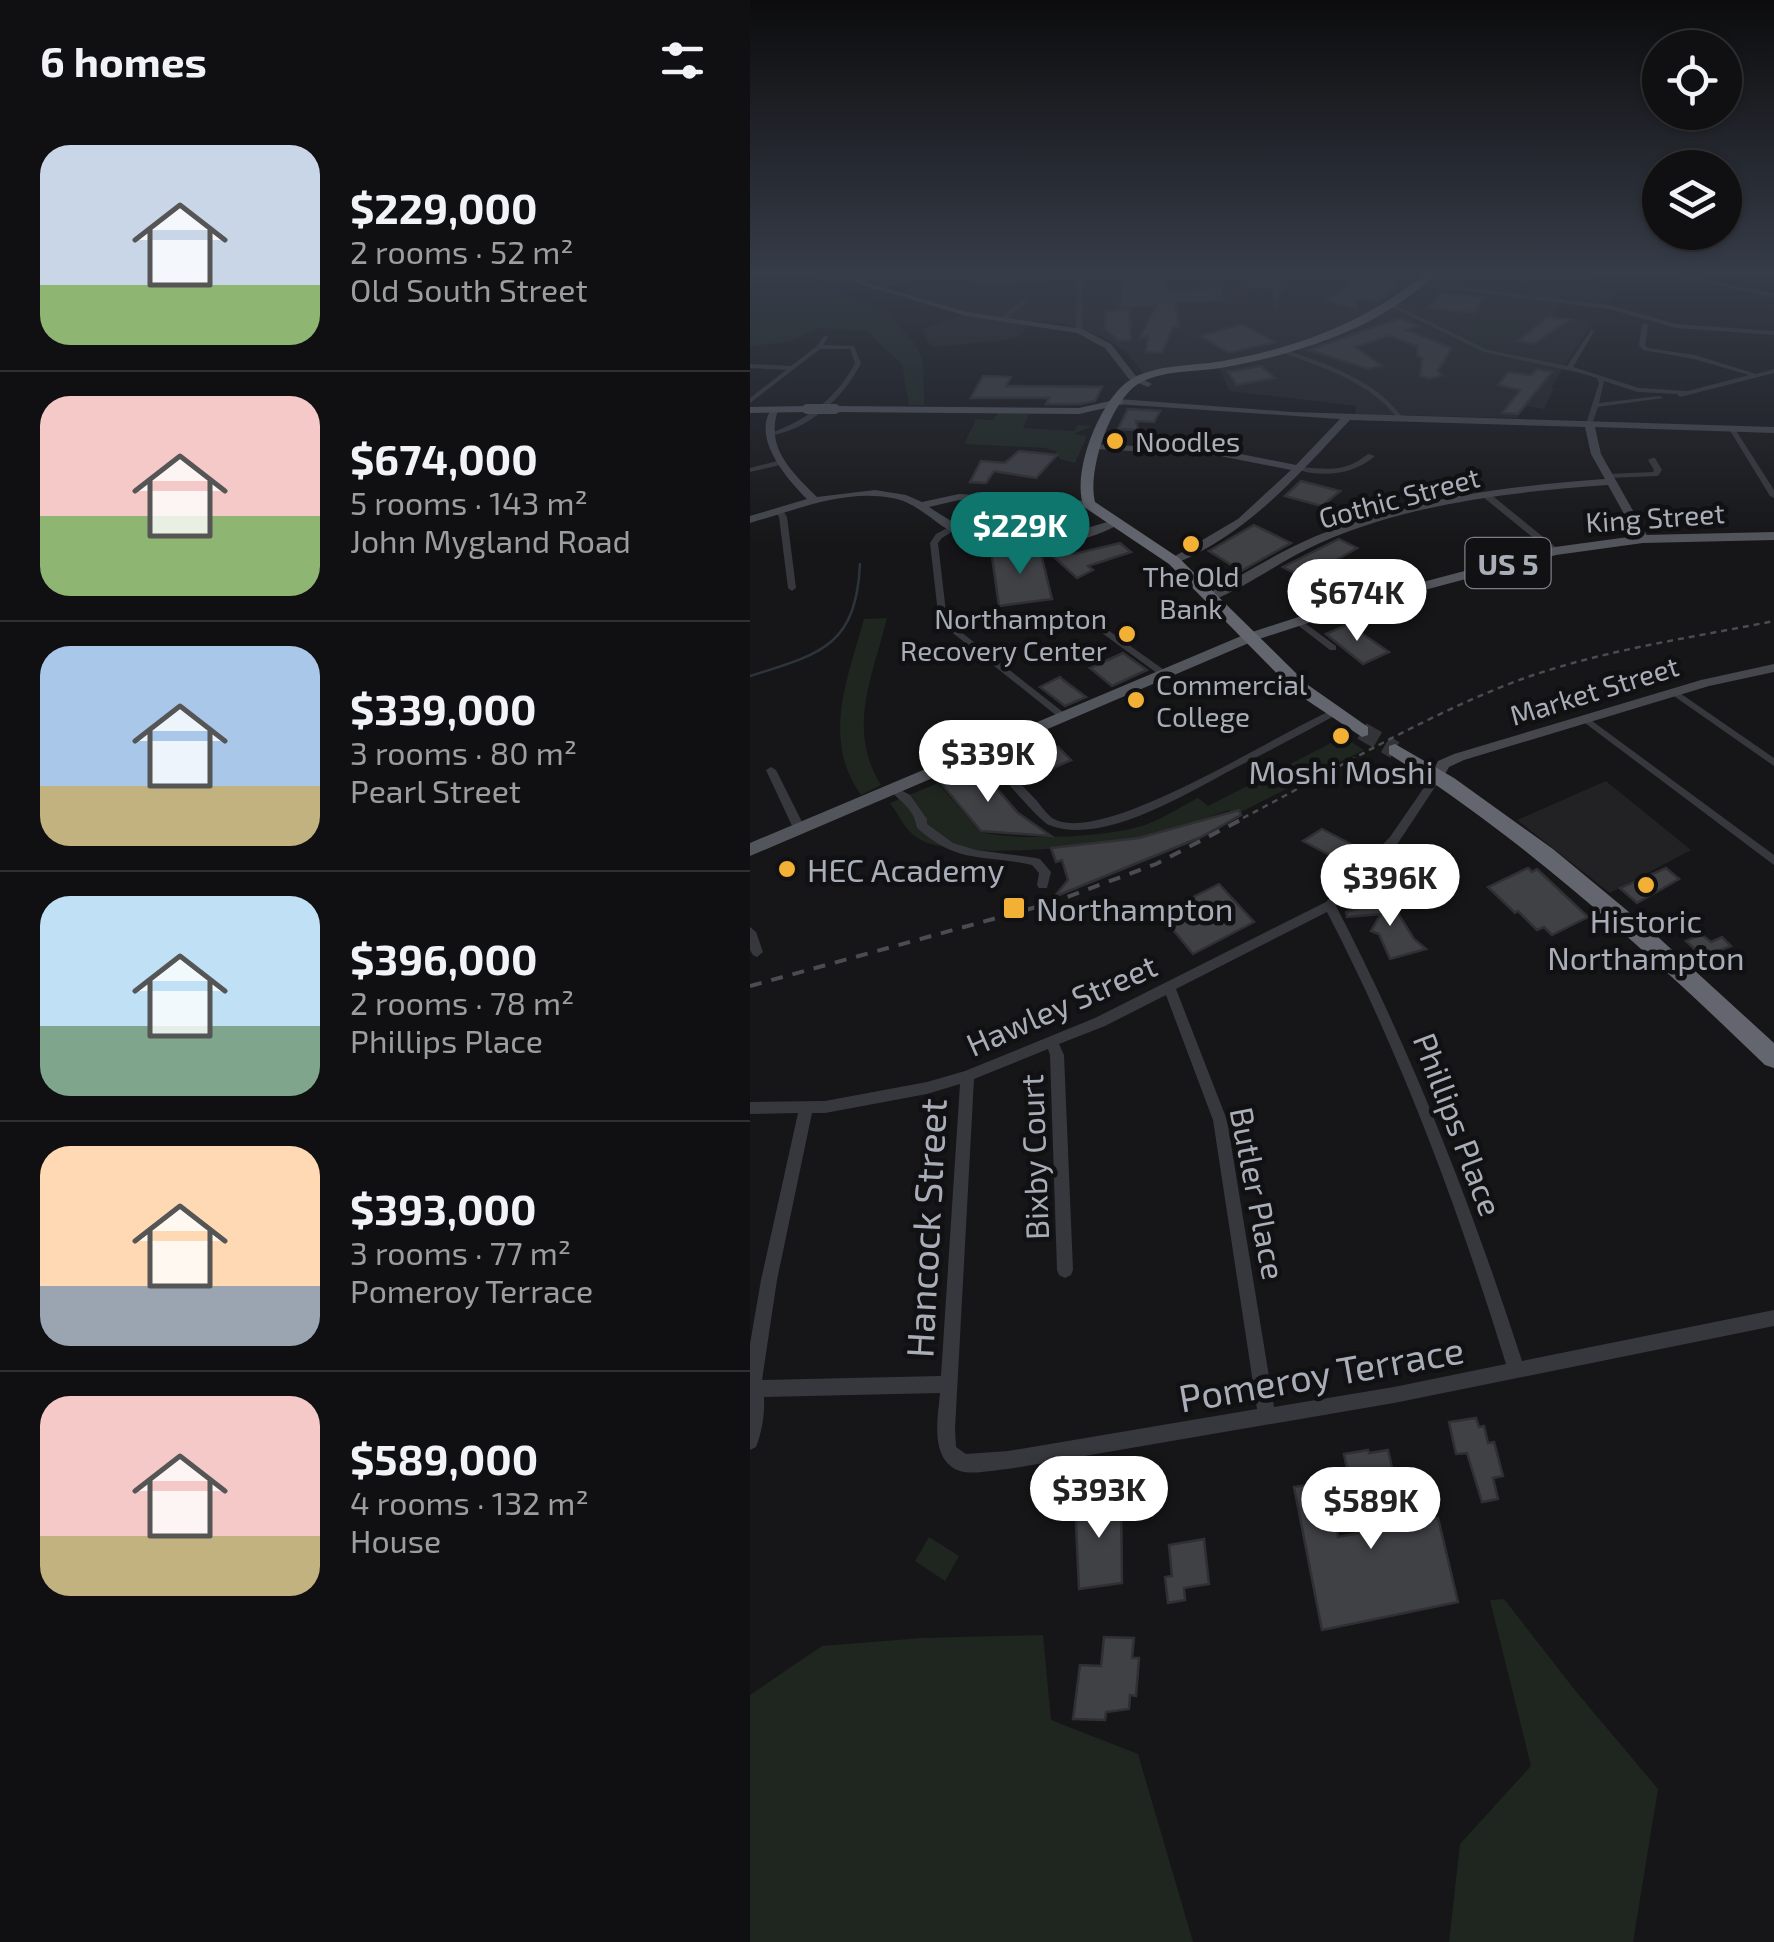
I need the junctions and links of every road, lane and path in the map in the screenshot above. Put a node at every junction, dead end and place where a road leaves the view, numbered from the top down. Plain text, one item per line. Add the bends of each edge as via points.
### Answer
1 (795, 365) edge
2 (856, 365) edge
3 (1127, 365) edge
4 (1212, 365) edge
5 (1316, 365) edge
6 (1553, 365) edge
7 (1571, 365) edge
8 (1719, 365) edge
9 (750, 366) edge
10 (791, 368) junction
11 (1569, 368) junction
12 (1774, 371) edge
13 (1754, 376) junction
14 (1600, 378) junction
15 (1143, 382) junction
16 (1688, 393) junction
17 (750, 401) edge
18 (1119, 402) junction
19 (1595, 406) junction
20 (750, 410) edge
21 (773, 410) junction
22 (1065, 411) junction
23 (1347, 417) junction
24 (1400, 418) junction
25 (1106, 423) junction
26 (1589, 424) junction
27 (1732, 428) junction
28 (1774, 430) edge
29 (770, 435) junction
30 (1096, 446) junction
31 (1372, 456) dead end
32 (1652, 460) dead end
33 (777, 463) junction
34 (1299, 468) junction
35 (750, 470) edge
36 (1610, 479) junction
37 (1770, 484) edge
38 (1486, 495) junction
39 (1774, 496) edge
40 (814, 500) junction
41 (1089, 504) junction
42 (920, 506) junction
43 (779, 511) junction
44 (750, 520) edge
45 (1117, 522) junction
46 (954, 528) junction
47 (1643, 539) junction
48 (1770, 539) edge
49 (1556, 551) junction
50 (1174, 561) junction
51 (792, 588) dead end
52 (1211, 597) junction
53 (1298, 621) junction
54 (1104, 630) dead end
55 (1251, 637) junction
56 (1333, 648) dead end
57 (1774, 668) edge
58 (1164, 674) junction
59 (1674, 692) junction
60 (1333, 713) junction
61 (1066, 718) junction
62 (1584, 718) junction
63 (1362, 731) tunnel mouth
64 (1394, 750) tunnel mouth
65 (987, 752) junction
66 (1774, 763) edge
67 (771, 770) dead end
68 (1438, 775) junction
69 (897, 794) junction
70 (800, 830) junction
71 (750, 850) edge
72 (1774, 861) edge
73 (1043, 885) dead end
74 (1330, 905) junction
75 (750, 932) edge
76 (757, 952) dead end
77 (1169, 988) junction
78 (1052, 1044) junction
79 (1774, 1058) edge
80 (967, 1076) junction
81 (750, 1108) edge
82 (806, 1109) junction
83 (1065, 1270) dead end
84 (1774, 1318) edge
85 (1516, 1371) junction
86 (948, 1384) junction
87 (753, 1389) edge
88 (1268, 1417) junction
89 (750, 1441) edge

1 - 10 street
2 - 29 street via 830,402
3 - 15 street
4 - 15 highway
5 - 24 street via 1342,375
6 - 11 street
7 - 11 street
8 - 13 street
9 - 10 street
10 - 17 street
11 - 14 street
12 - 13 street
13 - 16 street
14 - 16 street via 1639,390
14 - 19 street
15 - 18 highway
16 - 19 street
18 - 22 main road
18 - 23 street
18 - 25 highway
19 - 26 street
20 - 21 main road
21 - 22 main road, bridge
21 - 29 street
22 - 25 main road
23 - 24 street
23 - 34 street
24 - 26 street
25 - 30 highway
26 - 27 street
26 - 36 street
27 - 28 street
27 - 37 street
29 - 33 street
30 - 34 street via 1220,454
30 - 41 highway via 1084,478
31 - 34 street via 1336,473
32 - 36 street via 1655,474
33 - 35 street
33 - 40 street
34 - 50 street via 1235,526
36 - 38 street, Gothic Street
36 - 47 street
37 - 39 street
38 - 49 street
38 - 52 street, Gothic Street via 1341,531
40 - 42 street via 873,495
40 - 43 street
41 - 42 street via 954,497
41 - 45 highway
42 - 46 street
43 - 44 street
43 - 51 street
45 - 46 street via 1015,543
45 - 50 highway
46 - 61 street via 934,544 943,622
47 - 48 main road, King Street / US 5
47 - 49 main road, King Street / US 5
49 - 53 main road, King Street / US 5
50 - 52 highway
52 - 55 highway
53 - 55 main road, King Street / US 5
53 - 56 street
54 - 58 street
55 - 58 main road, US 5
55 - 60 highway
57 - 59 street, Market Street
58 - 61 main road, US 5
59 - 62 street, Market Street
59 - 66 street
60 - 63 highway
60 - 65 street via 1138,813 1085,825 1044,817
61 - 65 main road, US 5
62 - 68 street, Market Street via 1459,757 1443,764
62 - 72 street
64 - 68 highway
65 - 69 main road, US 5
67 - 70 street
68 - 74 street, Hawley Street via 1388,847
68 - 79 highway via 1588,886
69 - 70 main road, US 5
69 - 73 street via 938,841 962,853 1036,862 1045,872
70 - 71 main road, US 5
74 - 77 street, Hawley Street
74 - 85 street, Phillips Place via 1419,1086
75 - 76 street
77 - 78 street, Hawley Street
77 - 88 street, Butler Place via 1226,1146
78 - 80 street, Hawley Street
78 - 83 street, Bixby Court
80 - 82 street, Hawley Street via 885,1098
80 - 86 street, Hancock Street
81 - 82 street, Hawley Street
82 - 87 street
84 - 85 street, Pomeroy Terrace
85 - 88 street, Pomeroy Terrace
86 - 87 street
86 - 88 street, Pomeroy Terrace via 946,1445 963,1462
87 - 89 street

